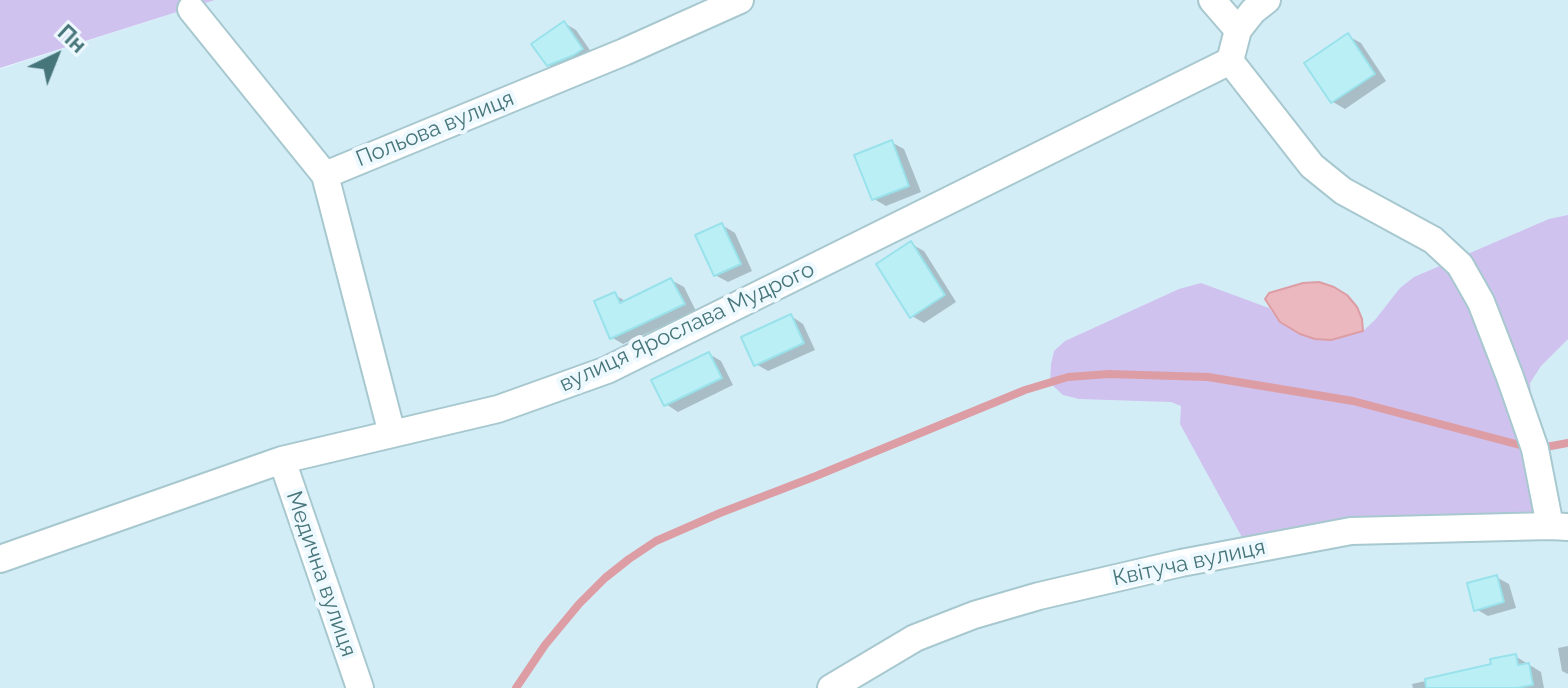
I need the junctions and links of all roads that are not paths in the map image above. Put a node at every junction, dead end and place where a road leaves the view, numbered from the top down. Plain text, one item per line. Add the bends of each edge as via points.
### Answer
1 (740, 0) edge
2 (1212, 0) edge
3 (1267, 0) edge
4 (191, 9) dead end
5 (1238, 30) junction
6 (1230, 61) junction
7 (325, 175) junction
8 (392, 434) junction
9 (282, 460) junction
10 (1559, 527) edge
11 (0, 559) edge
12 (360, 688) edge
13 (831, 688) edge

1 - 7 street, Польова вулиця
2 - 5 street
3 - 5 street
4 - 7 street
5 - 6 street
6 - 8 street, вулиця Ярослава Мудрого via 607,370 498,409
6 - 10 street via 1312,166 1343,191 1433,240 1460,265 1481,302 1510,377
7 - 8 street
8 - 9 street, вулиця Ярослава Мудрого
9 - 11 street, вулиця Ярослава Мудрого
9 - 12 street, Медична вулиця
10 - 13 street, Квітуча вулиця via 1351,531 1181,563 974,615 915,638

